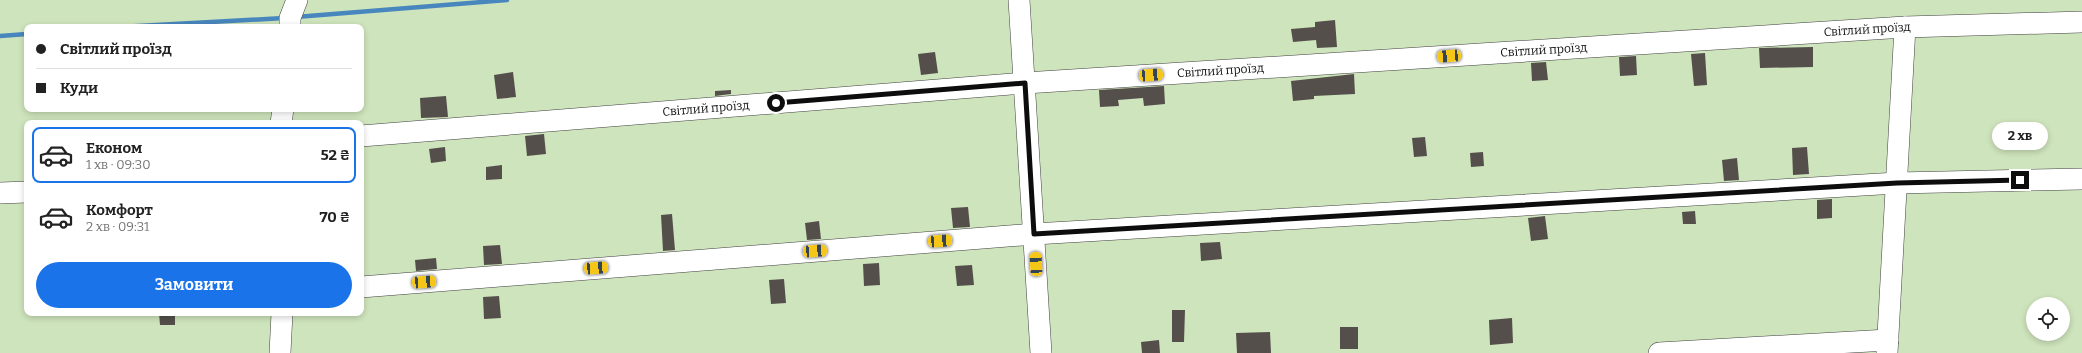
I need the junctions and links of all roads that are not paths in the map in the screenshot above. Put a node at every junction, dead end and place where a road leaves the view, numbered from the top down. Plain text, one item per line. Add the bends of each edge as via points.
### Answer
1 (297, 0) edge
2 (1019, 0) edge
3 (2082, 22) edge
4 (290, 24) edge
5 (1905, 27) junction
6 (1025, 83) junction
7 (364, 136) edge
8 (2082, 179) edge
9 (1897, 183) junction
10 (24, 192) edge
11 (0, 193) edge
12 (1034, 234) junction
13 (364, 287) edge
14 (282, 316) edge
15 (1888, 346) edge
16 (267, 353) edge
17 (280, 353) edge
18 (1041, 353) edge
19 (1659, 353) edge

1 - 4 street
2 - 6 street
3 - 5 street, Світлий проїзд
5 - 6 street, Світлий проїзд
5 - 9 street
6 - 7 street, Світлий проїзд
6 - 12 street
8 - 9 street
9 - 12 street
9 - 15 street
10 - 11 street
12 - 13 street
12 - 18 street
14 - 17 street
15 - 19 street
16 - 17 street

